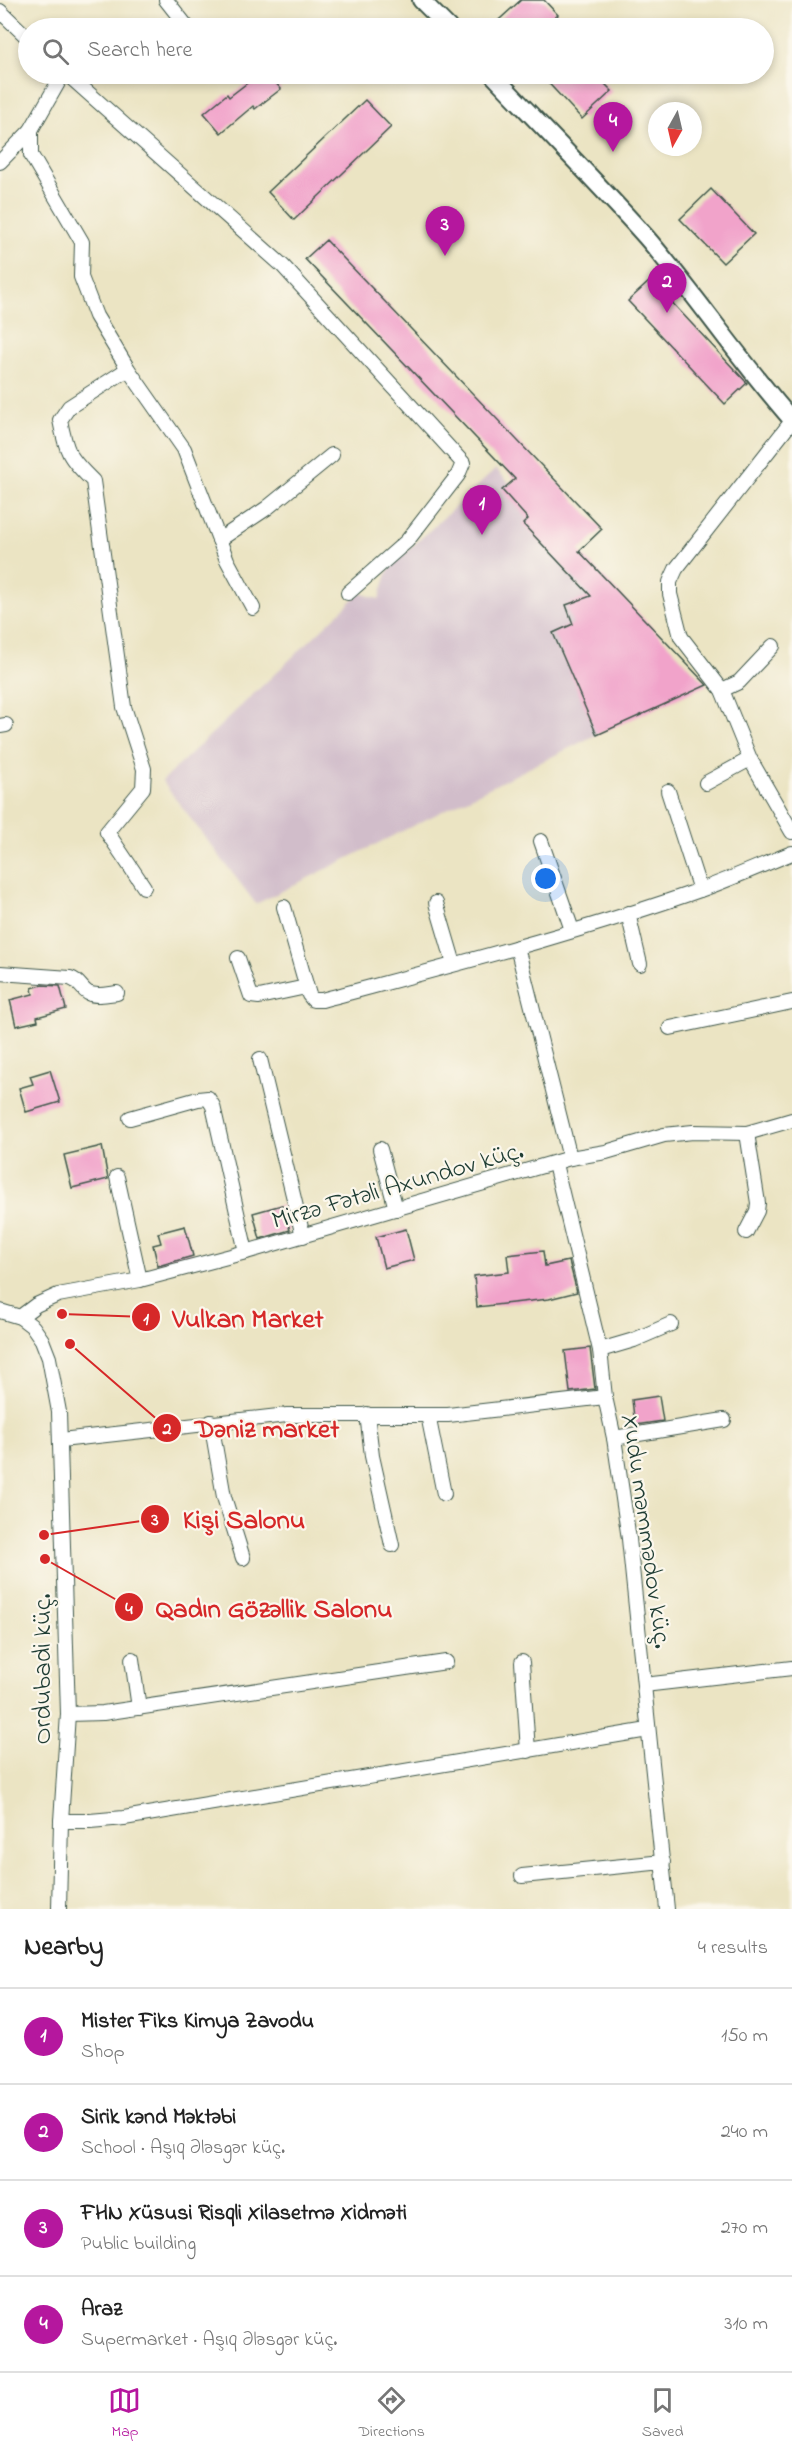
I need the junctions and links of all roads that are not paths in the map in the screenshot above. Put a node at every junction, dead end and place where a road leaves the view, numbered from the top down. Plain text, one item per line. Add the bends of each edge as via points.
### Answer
1 (166, 0) edge
2 (421, 0) edge
3 (0, 11) edge
4 (180, 18) edge
5 (439, 18) edge
6 (18, 28) edge
7 (59, 84) edge
8 (76, 84) edge
9 (501, 84) edge
10 (31, 130) junction
11 (0, 162) edge
12 (128, 369) junction
13 (792, 420) edge
14 (332, 456) dead end
15 (219, 540) junction
16 (348, 593) dead end
17 (253, 608) dead end
18 (773, 646) dead end
19 (722, 690) junction
20 (750, 759) junction
21 (706, 783) dead end
22 (668, 791) dead end
23 (792, 832) edge
24 (541, 841) dead end
25 (792, 853) edge
26 (144, 887) dead end
27 (700, 890) junction
28 (435, 903) dead end
29 (284, 907) dead end
30 (628, 913) junction
31 (572, 930) junction
32 (517, 947) junction
33 (238, 958) dead end
34 (454, 964) junction
35 (640, 964) dead end
36 (0, 973) edge
37 (306, 987) junction
38 (117, 993) dead end
39 (792, 1002) edge
40 (670, 1028) dead end
41 (260, 1059) dead end
42 (130, 1118) dead end
43 (792, 1120) edge
44 (747, 1133) junction
45 (380, 1149) dead end
46 (570, 1158) junction
47 (555, 1164) junction
48 (117, 1177) dead end
49 (396, 1209) junction
50 (746, 1232) dead end
51 (303, 1236) junction
52 (246, 1252) junction
53 (140, 1280) junction
54 (0, 1311) edge
55 (20, 1317) junction
56 (671, 1324) dead end
57 (600, 1350) junction
58 (605, 1397) junction
59 (367, 1414) junction
60 (428, 1415) junction
61 (724, 1420) dead end
62 (211, 1422) junction
63 (614, 1438) junction
64 (61, 1440) junction
65 (444, 1494) dead end
66 (392, 1545) dead end
67 (243, 1558) dead end
68 (132, 1659) dead end
69 (446, 1662) dead end
70 (522, 1662) dead end
71 (792, 1668) edge
72 (644, 1685) junction
73 (139, 1708) junction
74 (68, 1714) junction
75 (648, 1730) junction
76 (528, 1751) junction
77 (61, 1821) junction
78 (663, 1862) junction
79 (522, 1876) dead end
80 (59, 1909) edge
81 (667, 1909) edge

1 - 4 street
2 - 5 street
3 - 6 street
7 - 10 street
8 - 16 street via 283,266 463,463 407,541
9 - 13 street via 645,237
10 - 11 street
10 - 12 street via 31,155 82,242 81,277 96,316
12 - 15 street via 184,449
12 - 26 street via 69,406 60,420 72,460 93,481 124,707 144,769 143,788 107,832
13 - 19 street via 676,569 670,582 681,637
14 - 15 street
15 - 17 street
18 - 19 street via 739,682
19 - 20 street
20 - 21 street
20 - 23 street
22 - 27 street
24 - 31 street
25 - 27 street
27 - 30 street
28 - 34 street
29 - 37 street
30 - 31 street
30 - 35 street
31 - 32 street
32 - 34 street
32 - 46 street
33 - 37 street via 251,996
34 - 37 street via 322,1000 313,1000
36 - 38 street via 70,978 77,980 87,993
39 - 40 street
41 - 51 street
42 - 52 street via 208,1098
43 - 44 street, Mirzə Fətəli Axundov küç.
44 - 46 street, Mirzə Fətəli Axundov küç. via 664,1135
44 - 50 street via 758,1203
45 - 49 street
46 - 47 street, Mirzə Fətəli Axundov küç.
47 - 49 street, Mirzə Fətəli Axundov küç.
47 - 57 street, Xudu məmmədov küç.
48 - 53 street
49 - 51 street, Mirzə Fətəli Axundov küç.
51 - 52 street, Mirzə Fətəli Axundov küç.
52 - 53 street, Mirzə Fətəli Axundov küç.
53 - 55 street, Mirzə Fətəli Axundov küç. via 58,1296
54 - 55 street, Ordubadi küç.
55 - 64 street, Ordubadi küç. via 42,1340 49,1359
56 - 57 street
57 - 58 street, Xudu məmmədov küç.
58 - 60 street
58 - 63 street, Xudu məmmədov küç.
59 - 60 street
59 - 62 street
59 - 66 street
60 - 65 street
61 - 63 street
62 - 64 street
62 - 67 street via 224,1497
63 - 72 street, Xudu məmmədov küç. via 630,1539
64 - 74 street, Ordubadi küç.
68 - 73 street
69 - 73 street
70 - 76 street
71 - 72 street
72 - 75 street, Xudu məmmədov küç.
73 - 74 street
74 - 77 street, Ordubadi küç.
75 - 76 street
75 - 78 street, Xudu məmmədov küç.
76 - 77 street via 124,1818
77 - 80 street, Ordubadi küç.
78 - 79 street
78 - 81 street, Xudu məmmədov küç.

